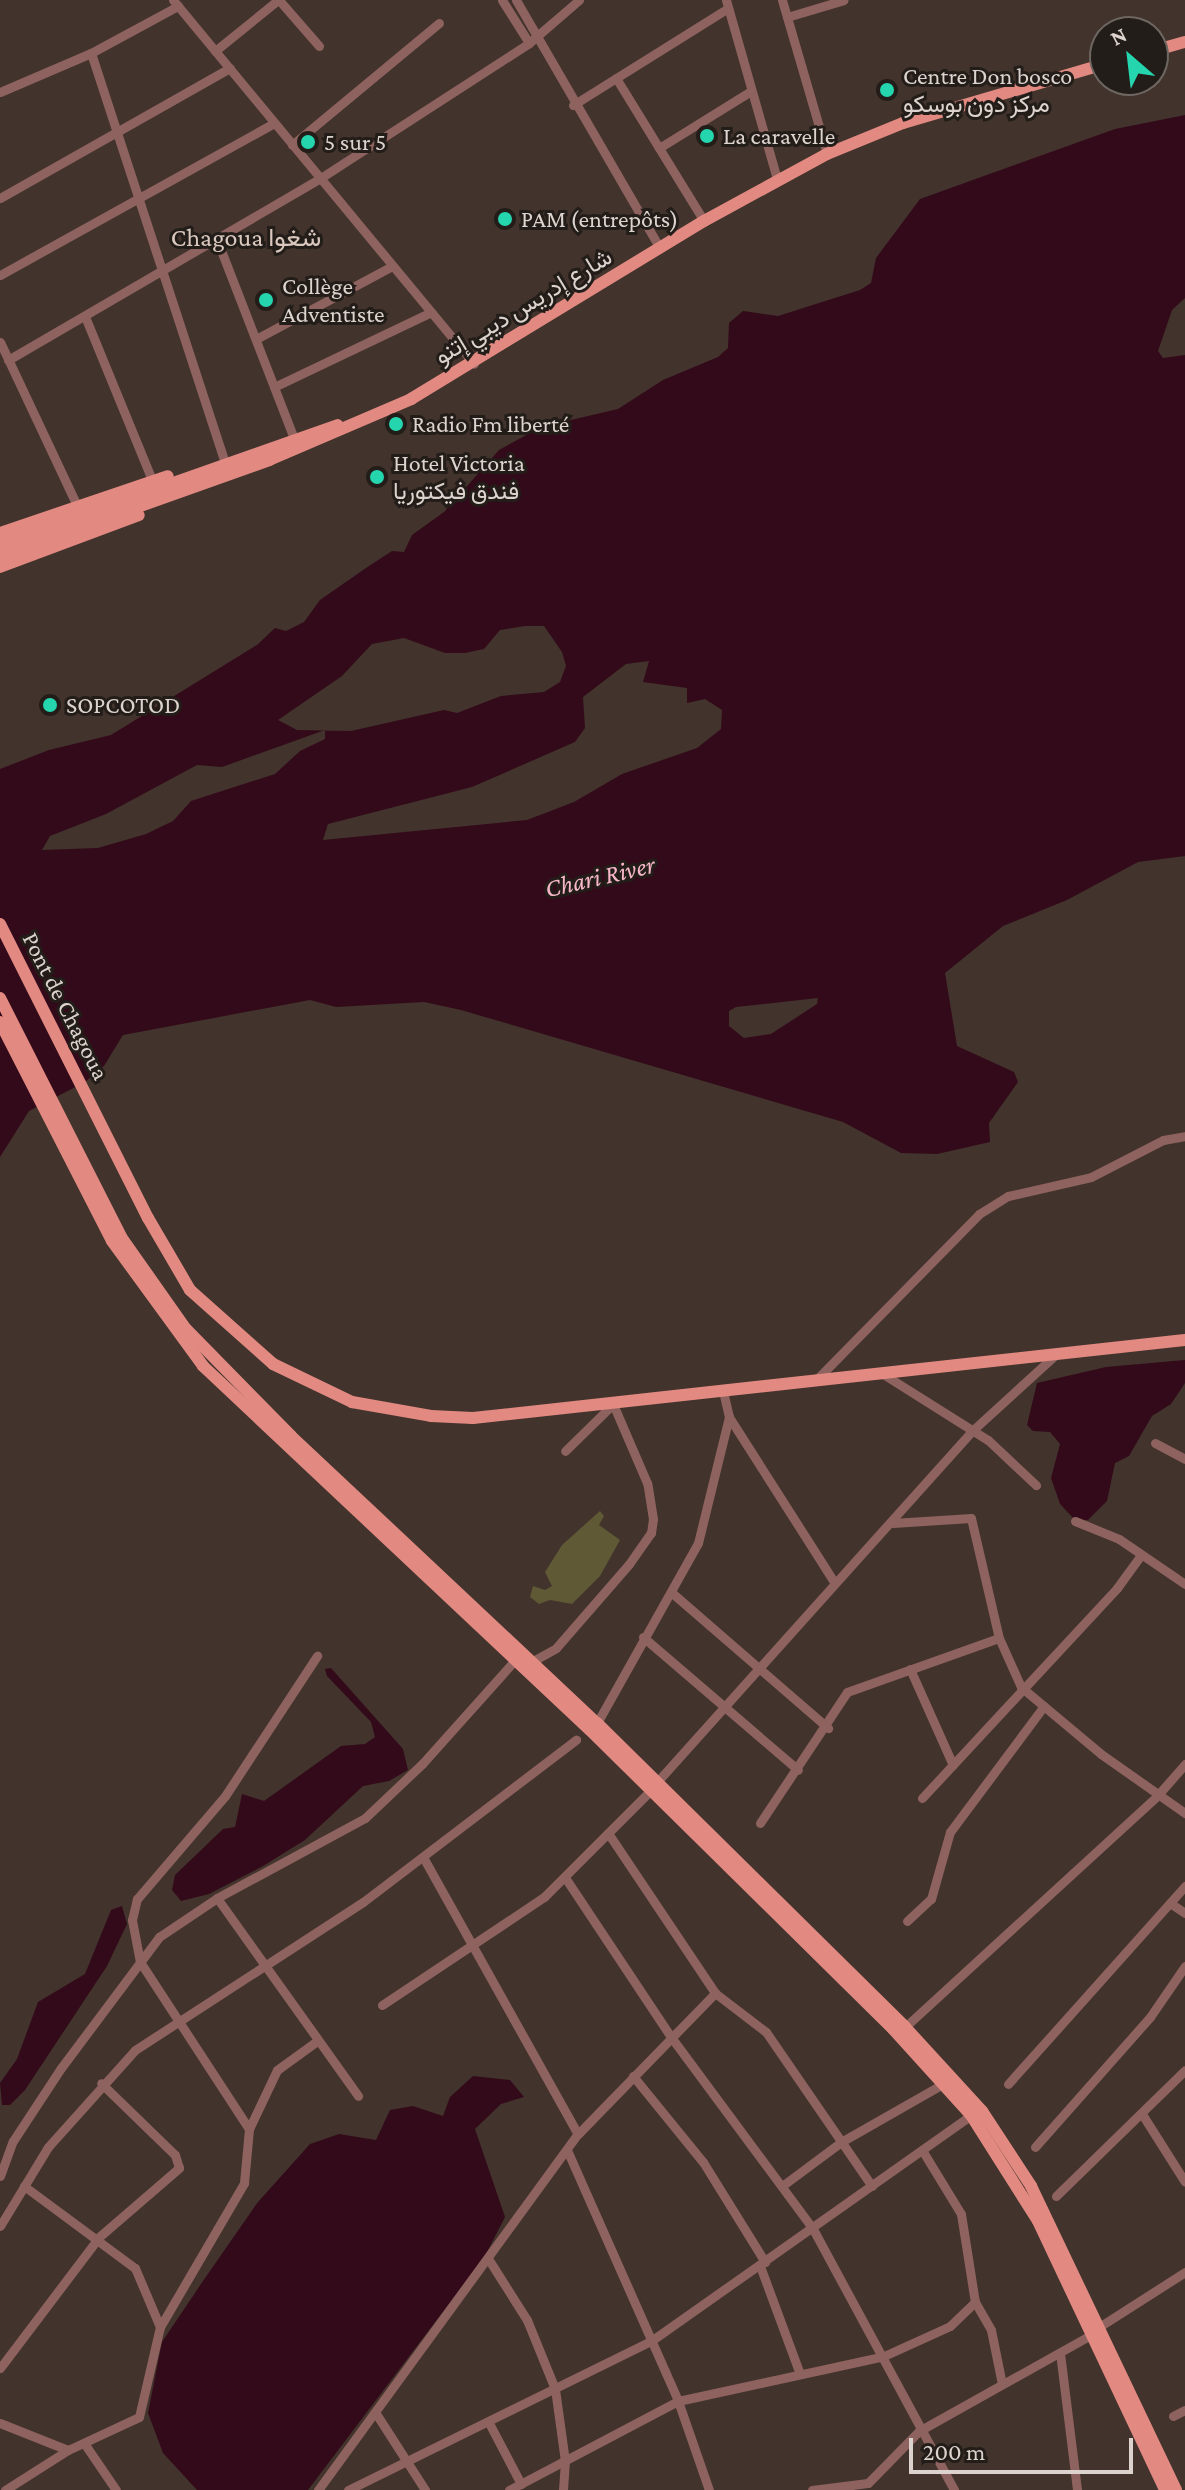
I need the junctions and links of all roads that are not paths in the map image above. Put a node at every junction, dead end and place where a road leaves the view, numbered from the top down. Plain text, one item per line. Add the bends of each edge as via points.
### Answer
1 (279, 0) edge
2 (502, 0) edge
3 (516, 0) edge
4 (578, 0) edge
5 (782, 0) edge
6 (844, 0) edge
7 (175, 3) edge
8 (727, 4) edge
9 (787, 17) junction
10 (439, 23) dead end
11 (533, 40) junction
12 (319, 46) dead end
13 (215, 51) junction
14 (91, 53) junction
15 (230, 68) junction
16 (1089, 69) edge
17 (616, 78) junction
18 (751, 91) junction
19 (0, 92) edge
20 (573, 105) junction
21 (274, 123) junction
22 (115, 133) junction
23 (292, 145) junction
24 (659, 148) junction
25 (827, 154) junction
26 (319, 179) junction
27 (777, 179) junction
28 (136, 197) junction
29 (0, 198) edge
30 (704, 221) junction
31 (217, 240) junction
32 (660, 248) junction
33 (392, 266) junction
34 (159, 274) junction
35 (0, 275) edge
36 (431, 312) junction
37 (86, 319) junction
38 (256, 339) junction
39 (0, 342) edge
40 (8, 360) junction
41 (474, 364) junction
42 (274, 387) junction
43 (361, 420) junction
44 (294, 439) junction
45 (224, 461) junction
46 (210, 467) junction
47 (152, 480) junction
48 (215, 480) junction
49 (77, 506) junction
50 (108, 512) junction
51 (0, 533) edge
52 (0, 544) edge
53 (0, 556) edge
54 (0, 567) edge
55 (0, 924) edge
56 (0, 998) edge
57 (0, 1022) edge
58 (56, 1122) junction
59 (1185, 1136) edge
60 (1185, 1340) edge
61 (1054, 1356) junction
62 (883, 1374) junction
63 (815, 1381) junction
64 (723, 1392) junction
65 (613, 1404) junction
66 (729, 1417) junction
67 (973, 1430) junction
68 (1155, 1443) dead end
69 (565, 1451) dead end
70 (1185, 1459) edge
71 (1036, 1485) dead end
72 (1075, 1521) dead end
73 (893, 1523) junction
74 (1141, 1555) junction
75 (834, 1582) junction
76 (1185, 1584) edge
77 (671, 1592) junction
78 (643, 1637) junction
79 (999, 1638) junction
80 (317, 1656) dead end
81 (516, 1659) junction
82 (533, 1661) junction
83 (910, 1669) junction
84 (758, 1671) junction
85 (1021, 1687) junction
86 (1044, 1706) junction
87 (725, 1707) junction
88 (597, 1723) junction
89 (828, 1728) junction
90 (576, 1740) dead end
91 (1185, 1764) edge
92 (953, 1765) junction
93 (798, 1770) junction
94 (654, 1786) junction
95 (1157, 1796) junction
96 (922, 1798) dead end
97 (1185, 1813) edge
98 (760, 1823) dead end
99 (608, 1833) junction
100 (423, 1857) junction
101 (566, 1879) junction
102 (1185, 1886) edge
103 (217, 1898) junction
104 (1170, 1903) junction
105 (1185, 1913) edge
106 (907, 1921) dead end
107 (472, 1946) junction
108 (140, 1962) junction
109 (1185, 1966) edge
110 (263, 1967) junction
111 (715, 1993) junction
112 (382, 2005) dead end
113 (179, 2020) junction
114 (905, 2027) junction
115 (671, 2037) junction
116 (317, 2041) junction
117 (1185, 2070) edge
118 (633, 2076) junction
119 (949, 2081) junction
120 (101, 2083) junction
121 (1008, 2084) dead end
122 (358, 2096) dead end
123 (1142, 2114) junction
124 (971, 2115) junction
125 (249, 2129) junction
126 (578, 2134) junction
127 (841, 2142) junction
128 (1035, 2147) dead end
129 (567, 2150) junction
130 (922, 2150) junction
131 (0, 2176) edge
132 (1185, 2182) edge
133 (24, 2186) junction
134 (782, 2186) junction
135 (872, 2186) junction
136 (1056, 2196) dead end
137 (0, 2226) edge
138 (813, 2229) junction
139 (99, 2237) junction
140 (489, 2260) junction
141 (763, 2264) junction
142 (1185, 2272) edge
143 (975, 2302) junction
144 (160, 2327) junction
145 (1095, 2331) junction
146 (651, 2341) junction
147 (1060, 2353) junction
148 (884, 2356) junction
149 (0, 2368) edge
150 (800, 2374) junction
151 (1002, 2384) junction
152 (555, 2389) junction
153 (678, 2401) junction
154 (1185, 2410) edge
155 (375, 2412) junction
156 (1173, 2416) dead end
157 (0, 2423) edge
158 (489, 2423) junction
159 (919, 2431) junction
160 (84, 2443) junction
161 (68, 2450) junction
162 (409, 2461) junction
163 (565, 2461) junction
164 (521, 2484) junction
165 (868, 2487) edge
166 (5, 2490) edge
167 (116, 2490) edge
168 (318, 2490) edge
169 (348, 2490) edge
170 (425, 2490) edge
171 (509, 2490) edge
172 (563, 2490) edge
173 (709, 2490) edge
174 (812, 2490) edge
175 (954, 2490) edge
176 (1077, 2490) edge
177 (1165, 2490) edge
178 (1176, 2490) edge

1 - 12 street
1 - 13 street
2 - 11 street
3 - 11 street
4 - 11 street
5 - 9 street
6 - 9 street
7 - 13 street
7 - 14 street
8 - 17 street
8 - 18 street
9 - 25 street
10 - 23 street
11 - 20 street
11 - 26 street
13 - 15 street
14 - 19 street
14 - 22 street
15 - 21 street
15 - 22 street
16 - 25 main road, شارع إدريس ديبي إتنو via 903,123
17 - 20 street
17 - 24 street
18 - 24 street
18 - 27 street
20 - 32 street
21 - 23 street
21 - 28 street
22 - 28 street
22 - 29 street
23 - 26 street
24 - 30 street
25 - 27 main road, شارع إدريس ديبي إتنو
26 - 31 street
26 - 33 street
27 - 30 main road, شارع إدريس ديبي إتنو
28 - 34 street
28 - 35 street
30 - 32 main road, شارع إدريس ديبي إتنو
31 - 34 street
31 - 38 street
32 - 41 main road, شارع إدريس ديبي إتنو
33 - 36 street
33 - 38 street
34 - 37 street
34 - 45 street
36 - 41 street
36 - 42 street
37 - 40 street
37 - 47 street
38 - 42 street
39 - 40 street
40 - 49 street
41 - 43 main road, شارع إدريس ديبي إتنو
42 - 44 street
43 - 44 main road, شارع إدريس ديبي إتنو
43 - 48 main road, شارع إدريس ديبي إتنو
44 - 45 main road, شارع إدريس ديبي إتنو
45 - 46 main road, شارع إدريس ديبي إتنو
46 - 47 main road
46 - 50 main road, شارع إدريس ديبي إتنو
47 - 49 main road
48 - 50 main road, شارع إدريس ديبي إتنو
48 - 54 main road
49 - 51 main road
50 - 52 main road
50 - 53 main road
55 - 65 main road, Pont de Chagoua via 190,1290 273,1364 352,1402 431,1416 473,1418
56 - 58 main road
57 - 58 main road
58 - 81 main road via 133,1274 203,1366
58 - 82 main road via 121,1237 186,1329 291,1436
59 - 63 street via 1163,1140 1091,1177 1008,1196 979,1214
60 - 61 main road, Pont de Chagoua
61 - 62 main road, Pont de Chagoua
61 - 67 street
62 - 63 main road, Pont de Chagoua
62 - 67 street
63 - 64 main road, Pont de Chagoua
64 - 65 main road, Pont de Chagoua
64 - 66 street
65 - 69 street
65 - 82 street via 647,1483 651,1533 569,1634
66 - 75 street
66 - 77 street via 698,1543
67 - 71 street
67 - 73 street
68 - 70 street
72 - 74 street via 1119,1539
73 - 75 street
73 - 79 street via 971,1518
74 - 76 street
74 - 85 street via 1117,1588
75 - 84 street
77 - 78 street
77 - 84 street
78 - 87 street
78 - 88 street
79 - 83 street
79 - 85 street
80 - 108 street via 225,1796 137,1899 132,1920
81 - 94 main road
81 - 103 street via 422,1764 365,1818
82 - 88 main road
83 - 89 street via 847,1692 833,1709
83 - 92 street
84 - 87 street
84 - 89 street
85 - 86 street
85 - 92 street
86 - 95 street
86 - 106 street via 950,1832 931,1899
87 - 93 street
87 - 94 street
88 - 94 main road
89 - 93 street
90 - 100 street
91 - 95 street
92 - 96 street
93 - 98 street
94 - 99 street
94 - 114 main road
94 - 119 main road
95 - 97 street
95 - 114 street
99 - 101 street
99 - 111 street
100 - 107 street
100 - 110 street
101 - 107 street
101 - 115 street
102 - 104 street
103 - 108 street via 159,1937
103 - 110 street
104 - 105 street
104 - 121 street
107 - 112 street
107 - 126 street
108 - 113 street
108 - 131 street via 13,2141
109 - 128 street via 1150,2017
110 - 113 street
110 - 116 street
111 - 115 street
111 - 127 street via 766,2032
113 - 120 street via 135,2050
113 - 125 street
114 - 119 main road
115 - 118 street
115 - 134 street
116 - 122 street
116 - 125 street via 277,2070
117 - 123 street
118 - 126 street
118 - 141 street via 703,2162
119 - 124 main road
119 - 127 street
119 - 145 main road via 1031,2186
120 - 133 street
120 - 139 street via 180,2162
123 - 132 street
123 - 136 street
124 - 130 street
124 - 145 main road via 1021,2191
125 - 144 street via 244,2183
126 - 129 street
127 - 134 street
127 - 135 street
129 - 140 street
129 - 146 street
130 - 135 street
130 - 143 street via 961,2214
133 - 137 street
133 - 139 street
134 - 138 street
135 - 138 street
138 - 141 street
138 - 148 street
139 - 144 street via 135,2268
139 - 149 street
140 - 152 street via 527,2320
140 - 155 street
141 - 146 street
141 - 150 street
142 - 145 street
143 - 148 street via 950,2326
143 - 151 street via 991,2330
144 - 160 street via 139,2417
145 - 147 street
145 - 177 main road
145 - 178 main road
146 - 152 street
146 - 153 street
147 - 151 street
147 - 176 street
148 - 150 street
148 - 159 street
150 - 153 street
151 - 159 street
152 - 158 street
152 - 163 street
153 - 163 street
153 - 173 street
154 - 156 street
155 - 162 street
155 - 168 street
157 - 161 street
158 - 162 street
158 - 164 street
159 - 165 street
159 - 175 street
160 - 161 street
160 - 167 street
161 - 166 street
162 - 169 street
162 - 170 street
163 - 164 street
163 - 172 street
164 - 171 street
165 - 174 street

